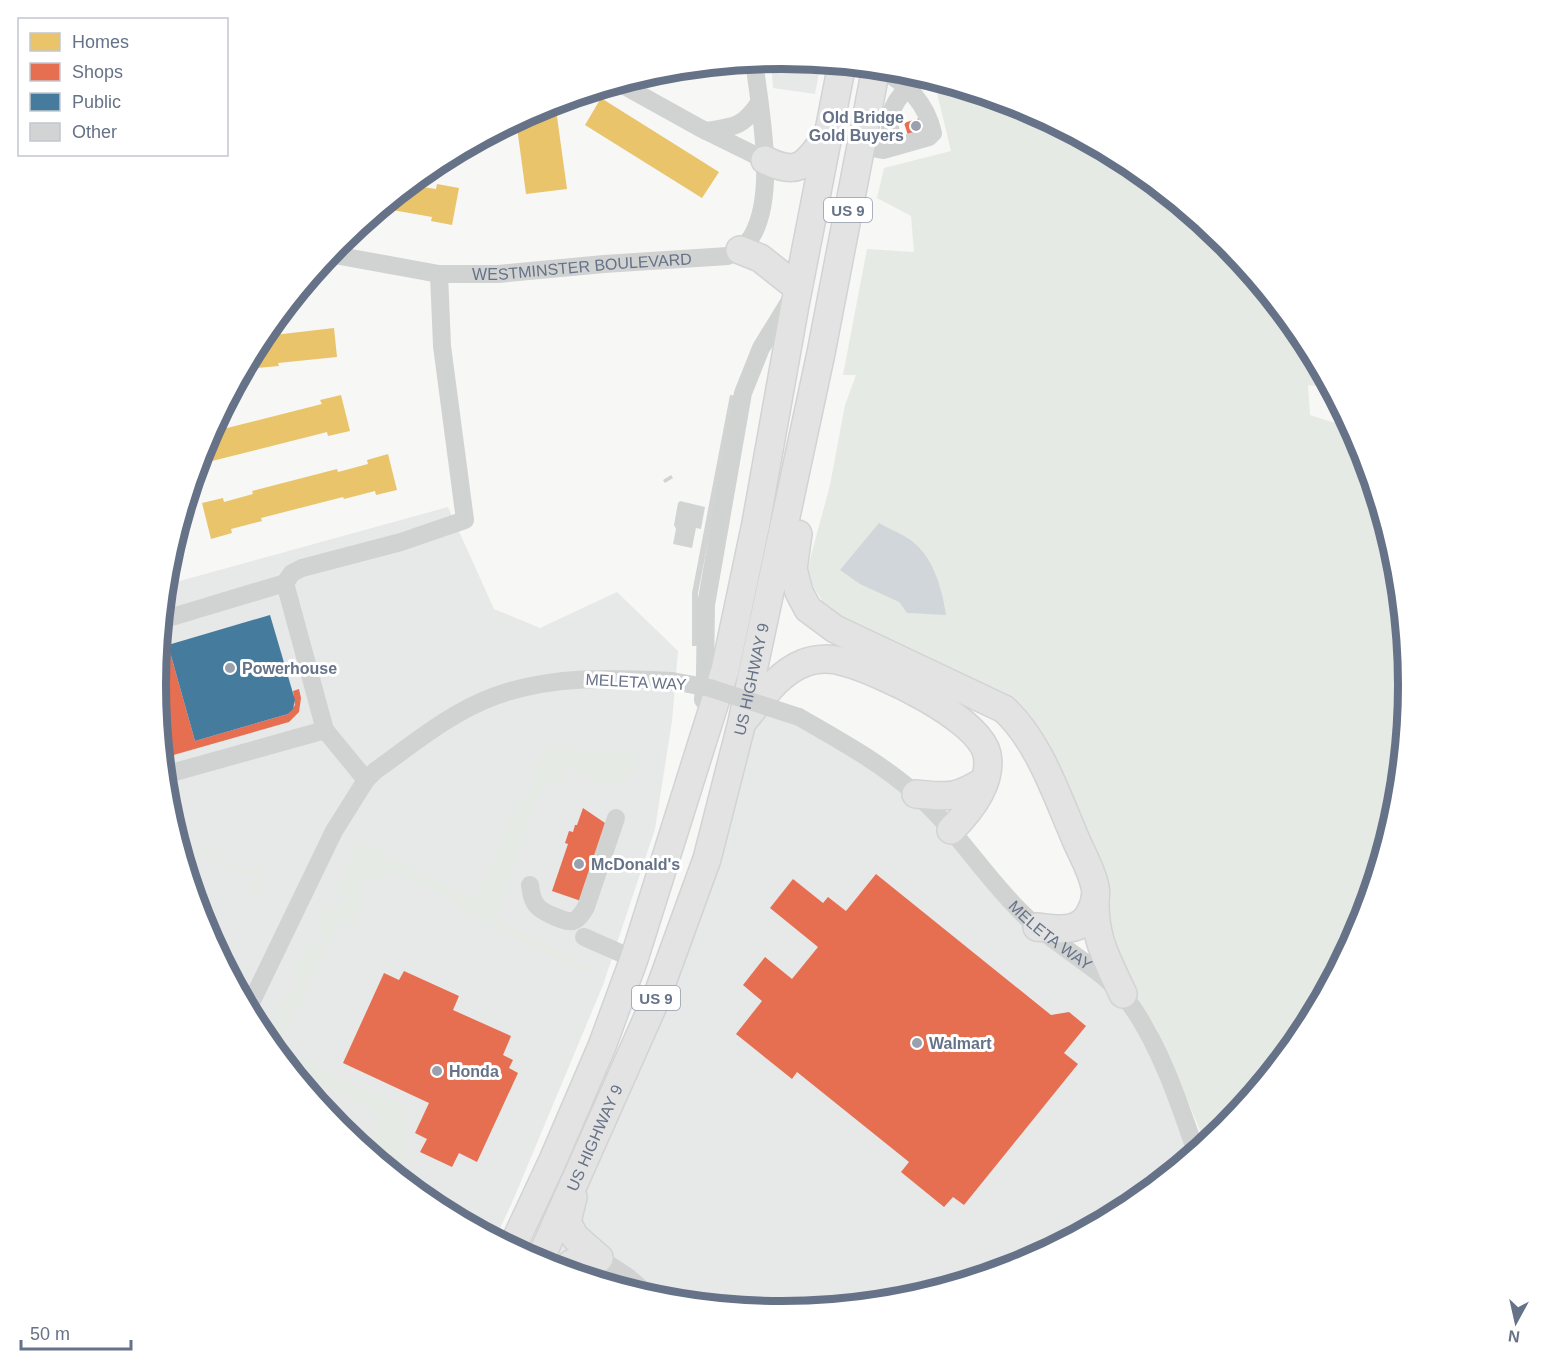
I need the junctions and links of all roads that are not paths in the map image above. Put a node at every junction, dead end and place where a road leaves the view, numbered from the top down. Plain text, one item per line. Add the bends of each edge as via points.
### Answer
1 (755, 70) edge
2 (841, 72) edge
3 (875, 76) edge
4 (900, 81) edge
5 (909, 87) junction
6 (629, 89) edge
7 (759, 103) junction
8 (706, 131) junction
9 (830, 133) junction
10 (861, 146) junction
11 (893, 147) junction
12 (765, 160) junction
13 (740, 250) junction
14 (340, 256) edge
15 (439, 274) junction
16 (798, 288) junction
17 (821, 353) junction
18 (285, 583) junction
19 (170, 618) edge
20 (742, 722) junction
21 (325, 730) junction
22 (696, 766) junction
23 (172, 773) edge
24 (366, 780) junction
25 (984, 781) junction
26 (916, 794) junction
27 (616, 818) dead end
28 (951, 830) junction
29 (530, 885) dead end
30 (1095, 899) junction
31 (1037, 927) junction
32 (584, 937) dead end
33 (634, 959) junction
34 (1123, 994) junction
35 (253, 999) edge
36 (599, 1128) junction
37 (1193, 1144) edge
38 (516, 1240) edge
39 (543, 1253) edge
40 (598, 1258) junction
41 (572, 1263) edge
42 (635, 1283) edge

1 - 7 street
2 - 9 highway, US HIGHWAY 9 / US 9
3 - 10 highway, US HIGHWAY 9 / US 9
4 - 5 street
5 - 11 street via 892,110 888,128
5 - 11 street via 927,112 933,133
6 - 8 street
7 - 8 street via 749,118 738,125
7 - 12 street
8 - 12 street
9 - 12 highway via 806,163 795,168
9 - 16 highway, US HIGHWAY 9 / US 9
10 - 11 street via 884,150
10 - 17 highway, US HIGHWAY 9 / US 9
12 - 13 street via 764,200 752,237
13 - 15 street, WESTMINSTER BOULEVARD via 728,256 498,274
13 - 16 highway via 760,258
14 - 15 street, WESTMINSTER BOULEVARD
15 - 18 street via 442,346 465,520 401,542 302,568
16 - 22 highway, US HIGHWAY 9 / US 9 via 742,597
16 - 22 street via 760,348 743,393 705,605 705,674
17 - 20 highway, US HIGHWAY 9 / US 9
17 - 30 highway via 794,569 799,592 808,609 835,629 1004,709 1018,722 1035,747 1072,830 1095,886
18 - 19 street
18 - 21 street
20 - 25 highway via 774,684 794,668 817,659 845,662 912,691 969,728 987,754
20 - 36 highway, US HIGHWAY 9 / US 9 via 707,859 656,999
21 - 23 street
21 - 24 street
22 - 33 highway, US HIGHWAY 9 / US 9
24 - 26 street, MELETA WAY, bridge via 444,722 495,696 603,677 672,681 710,688 799,717 855,748
24 - 35 street, MELETA WAY via 334,831
25 - 26 highway via 962,795
25 - 28 highway via 973,807
26 - 28 street, MELETA WAY
27 - 29 street via 586,907 574,921 538,908
28 - 31 street, MELETA WAY
30 - 31 highway via 1090,915 1077,927
30 - 34 highway via 1101,946
31 - 34 street, MELETA WAY
32 - 33 street
33 - 38 highway, US HIGHWAY 9 / US 9 via 598,1056
34 - 37 street, MELETA WAY via 1144,1025
36 - 39 highway, US HIGHWAY 9 / US 9
36 - 40 highway via 567,1222 575,1237
40 - 41 highway
40 - 42 street

